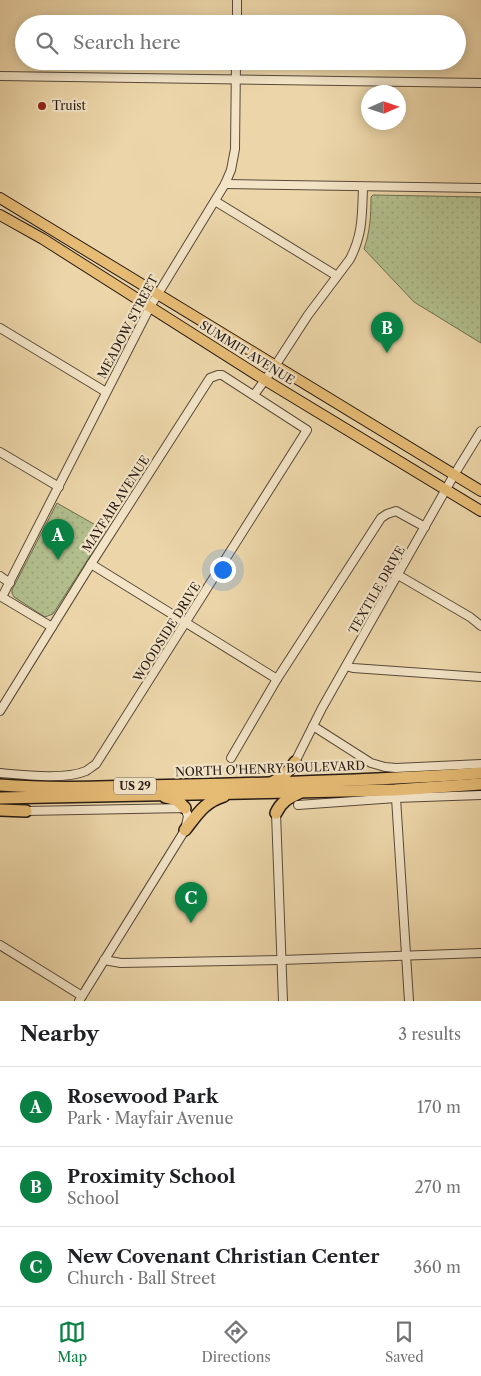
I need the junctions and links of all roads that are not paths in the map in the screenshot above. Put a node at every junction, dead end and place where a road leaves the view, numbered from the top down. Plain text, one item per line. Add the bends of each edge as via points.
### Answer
1 (237, 0) edge
2 (237, 15) edge
3 (236, 70) edge
4 (0, 76) edge
5 (236, 78) junction
6 (481, 83) edge
7 (225, 184) junction
8 (363, 187) junction
9 (481, 188) edge
10 (0, 198) edge
11 (215, 201) junction
12 (0, 215) edge
13 (337, 276) junction
14 (157, 294) junction
15 (150, 307) junction
16 (0, 328) edge
17 (275, 366) junction
18 (265, 380) junction
19 (106, 392) junction
20 (254, 395) junction
21 (481, 431) edge
22 (0, 452) edge
23 (454, 475) junction
24 (59, 487) junction
25 (446, 490) junction
26 (481, 491) edge
27 (481, 511) edge
28 (425, 528) junction
29 (91, 564) junction
30 (398, 575) junction
31 (0, 576) edge
32 (10, 583) junction
33 (1, 596) edge
34 (186, 622) junction
35 (481, 626) edge
36 (52, 627) junction
37 (346, 666) junction
38 (481, 677) edge
39 (277, 680) junction
40 (0, 711) edge
41 (313, 726) junction
42 (231, 758) dead end
43 (295, 762) junction
44 (481, 764) edge
45 (0, 772) edge
46 (481, 773) edge
47 (314, 782) junction
48 (271, 783) junction
49 (481, 784) edge
50 (0, 785) edge
51 (302, 792) junction
52 (234, 793) junction
53 (256, 793) junction
54 (159, 795) junction
55 (481, 795) edge
56 (0, 798) edge
57 (396, 798) junction
58 (298, 805) dead end
59 (185, 808) junction
60 (0, 810) edge
61 (26, 811) joint
62 (276, 812) junction
63 (185, 830) junction
64 (0, 944) edge
65 (481, 954) edge
66 (406, 956) junction
67 (104, 960) junction
68 (281, 960) junction
69 (80, 999) edge
70 (282, 1001) edge
71 (409, 1001) edge

1 - 2 street
3 - 5 street, MEADOW STREET
4 - 5 street
5 - 6 street
5 - 7 street, MEADOW STREET via 235,149
7 - 8 street
7 - 11 street, MEADOW STREET
8 - 9 street
8 - 13 street via 359,239
10 - 14 main road, SUMMIT AVENUE
11 - 13 street
11 - 14 street, MEADOW STREET
12 - 15 main road, SUMMIT AVENUE
13 - 17 street
14 - 15 street, MEADOW STREET
14 - 17 main road, SUMMIT AVENUE
15 - 18 main road, SUMMIT AVENUE
15 - 19 street, MEADOW STREET
16 - 19 street
17 - 18 street
17 - 23 main road, SUMMIT AVENUE
18 - 20 street
18 - 25 main road, SUMMIT AVENUE
19 - 24 street, MEADOW STREET
20 - 29 street, MAYFAIR AVENUE via 222,375 210,378
20 - 34 street, WOODSIDE DRIVE via 307,430
21 - 23 street, TEXTILE DRIVE
22 - 24 street
23 - 25 street, TEXTILE DRIVE
23 - 26 main road, SUMMIT AVENUE
24 - 32 street, MEADOW STREET
25 - 27 main road, SUMMIT AVENUE
25 - 28 street, TEXTILE DRIVE
28 - 30 street, TEXTILE DRIVE
28 - 39 street via 396,511 381,518
29 - 34 street
29 - 36 street, MAYFAIR AVENUE
30 - 35 street
30 - 37 street, TEXTILE DRIVE
31 - 32 street
32 - 33 street, MEADOW STREET
33 - 36 street
34 - 39 street
34 - 45 street, WOODSIDE DRIVE via 96,764 86,771 69,775
36 - 40 street, MAYFAIR AVENUE
37 - 38 street
37 - 41 street, TEXTILE DRIVE
39 - 42 street
41 - 43 street, TEXTILE DRIVE
41 - 44 street via 378,766
43 - 47 highway via 298,772
43 - 48 highway via 282,778
46 - 47 highway, NORTH O'HENRY BOULEVARD / US 29
47 - 48 highway, NORTH O'HENRY BOULEVARD / US 29
48 - 50 highway, NORTH O'HENRY BOULEVARD / US 29 via 80,787
49 - 51 highway, NORTH O'HENRY BOULEVARD / US 29
51 - 53 highway, NORTH O'HENRY BOULEVARD / US 29
51 - 62 highway via 279,805
52 - 53 highway, NORTH O'HENRY BOULEVARD / US 29
52 - 54 highway, NORTH O'HENRY BOULEVARD / US 29
52 - 63 highway via 213,800
53 - 62 highway via 268,800
54 - 56 highway, NORTH O'HENRY BOULEVARD / US 29
54 - 59 highway via 177,800
55 - 57 street
57 - 58 street
57 - 66 street
59 - 61 street
59 - 63 street via 188,816
60 - 61 highway
62 - 68 street
63 - 67 street
64 - 69 street
65 - 66 street
66 - 68 street
66 - 71 street
67 - 68 street via 121,963
67 - 69 street
68 - 70 street

